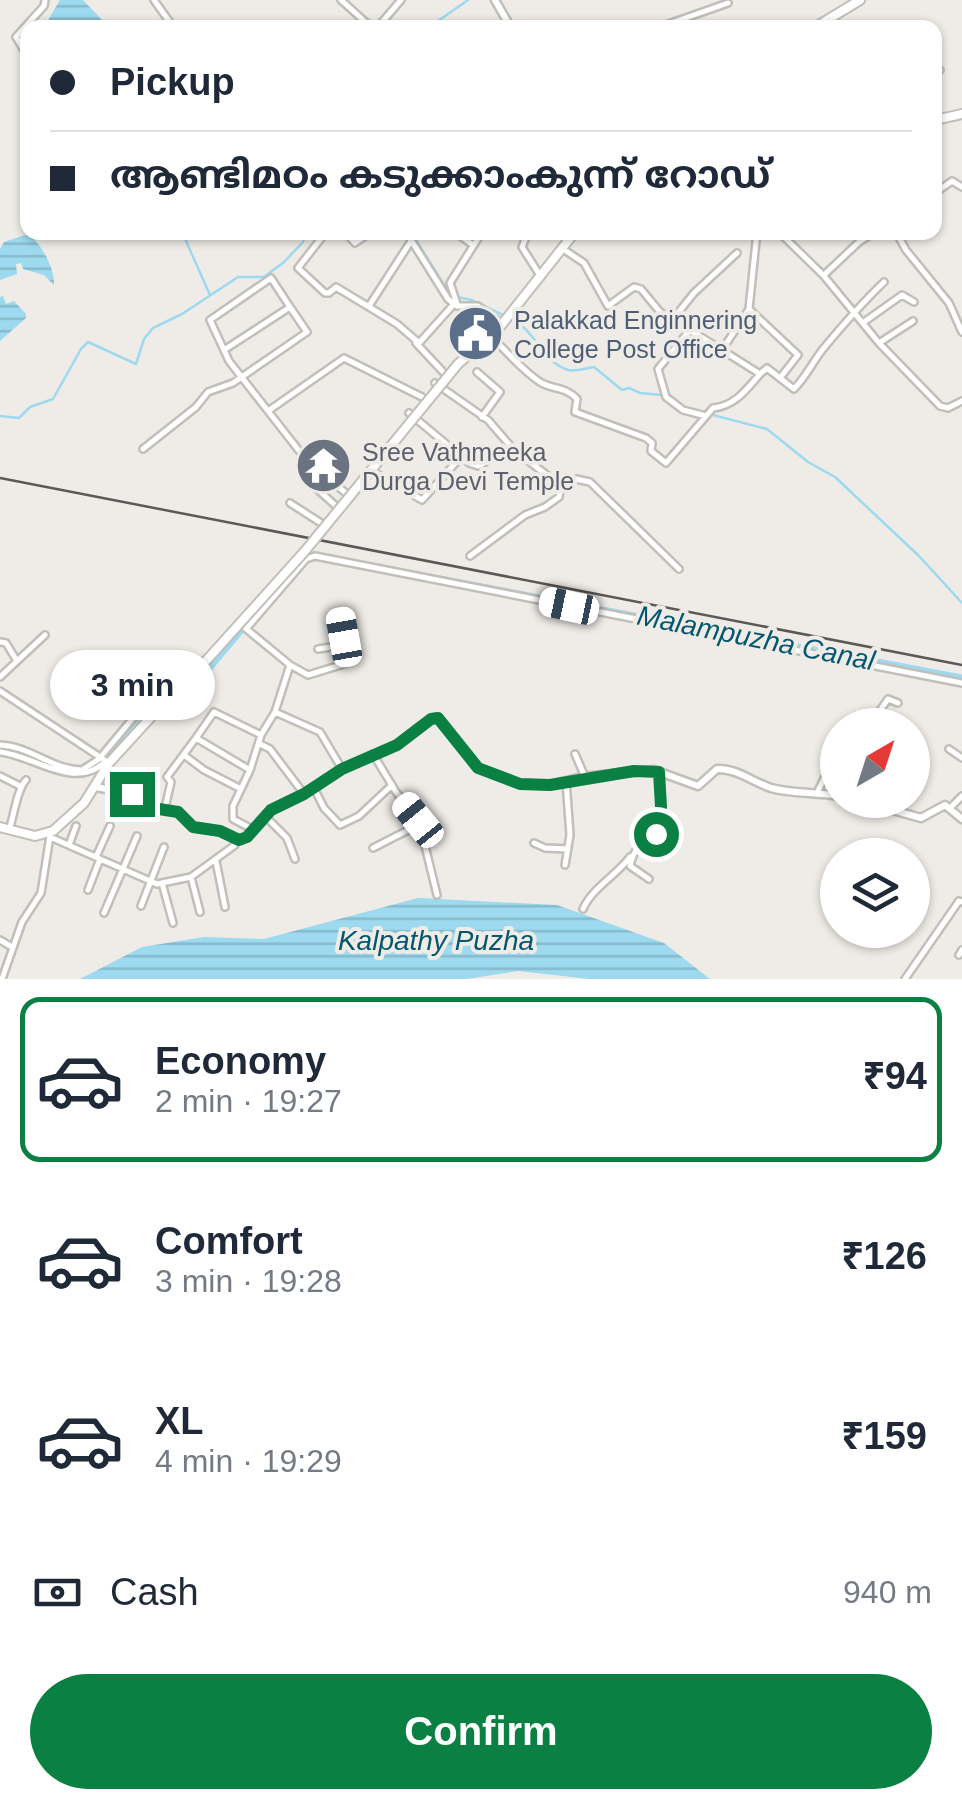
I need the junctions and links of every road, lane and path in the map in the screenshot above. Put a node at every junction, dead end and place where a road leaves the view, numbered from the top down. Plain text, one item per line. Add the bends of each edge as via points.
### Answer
1 (341, 0) edge
2 (401, 0) edge
3 (860, 0) edge
4 (728, 3) dead end
5 (365, 20) edge
6 (382, 20) edge
7 (680, 20) edge
8 (827, 20) edge
9 (320, 240) edge
10 (465, 240) edge
11 (477, 240) edge
12 (525, 240) edge
13 (569, 240) edge
14 (756, 240) edge
15 (786, 240) edge
16 (862, 240) edge
17 (900, 240) edge
18 (411, 241) joint
19 (473, 246) junction
20 (563, 249) junction
21 (737, 254) dead end
22 (824, 276) junction
23 (541, 277) junction
24 (884, 282) dead end
25 (456, 302) junction
26 (914, 302) dead end
27 (368, 306) junction
28 (290, 308) junction
29 (749, 310) junction
30 (855, 311) junction
31 (505, 320) junction
32 (672, 320) junction
33 (913, 321) dead end
34 (864, 322) junction
35 (689, 331) junction
36 (962, 332) edge
37 (490, 336) junction
38 (416, 343) junction
39 (880, 344) junction
40 (224, 350) junction
41 (722, 350) junction
42 (476, 372) dead end
43 (445, 374) dead end
44 (760, 374) junction
45 (242, 377) junction
46 (780, 378) junction
47 (435, 383) dead end
48 (422, 397) dead end
49 (962, 402) edge
50 (268, 411) junction
51 (409, 413) dead end
52 (482, 416) junction
53 (706, 416) junction
54 (143, 449) dead end
55 (320, 450) dead end
56 (513, 450) junction
57 (460, 457) junction
58 (370, 470) dead end
59 (561, 486) junction
60 (347, 494) dead end
61 (290, 503) dead end
62 (336, 506) dead end
63 (321, 524) dead end
64 (470, 556) dead end
65 (291, 561) dead end
66 (300, 566) junction
67 (679, 568) dead end
68 (340, 614) dead end
69 (45, 636) dead end
70 (0, 642) edge
71 (344, 645) junction
72 (318, 649) dead end
73 (17, 662) junction
74 (205, 662) dead end
75 (290, 665) junction
76 (68, 675) dead end
77 (0, 676) edge
78 (962, 683) edge
79 (0, 691) edge
80 (153, 698) junction
81 (898, 704) dead end
82 (160, 707) joint
83 (882, 708) edge
84 (276, 712) junction
85 (261, 734) junction
86 (196, 738) junction
87 (260, 744) junction
88 (949, 749) dead end
89 (1, 750) edge
90 (373, 754) junction
91 (574, 754) dead end
92 (184, 755) junction
93 (962, 758) edge
94 (0, 762) edge
95 (104, 762) junction
96 (342, 769) junction
97 (250, 770) junction
98 (659, 772) junction
99 (0, 776) edge
100 (584, 777) junction
101 (26, 780) dead end
102 (566, 781) junction
103 (392, 785) junction
104 (20, 786) junction
105 (96, 787) junction
106 (314, 788) junction
107 (820, 788) edge
108 (241, 789) junction
109 (304, 794) junction
110 (817, 794) junction
111 (820, 794) edge
112 (962, 796) edge
113 (165, 808) junction
114 (950, 809) junction
115 (930, 812) edge
116 (264, 816) junction
117 (962, 818) edge
118 (420, 824) junction
119 (76, 826) dead end
120 (110, 826) dead end
121 (4, 829) edge
122 (254, 830) junction
123 (50, 835) junction
124 (137, 836) dead end
125 (534, 843) dead end
126 (69, 845) junction
127 (235, 845) dead end
128 (164, 848) dead end
129 (372, 848) dead end
130 (568, 849) junction
131 (632, 854) junction
132 (98, 858) junction
133 (216, 859) junction
134 (294, 859) dead end
135 (566, 865) dead end
136 (122, 869) junction
137 (191, 877) junction
138 (649, 880) dead end
139 (150, 881) junction
140 (162, 883) junction
141 (88, 890) dead end
142 (437, 895) dead end
143 (962, 902) edge
144 (141, 906) dead end
145 (224, 907) dead end
146 (583, 909) dead end
147 (200, 912) dead end
148 (104, 913) dead end
149 (173, 923) dead end
150 (0, 940) edge
151 (12, 947) junction
152 (2, 979) edge
153 (905, 979) edge

1 - 5 street
2 - 6 street
3 - 8 main road
4 - 7 street
9 - 27 street via 298,268 325,292 336,286
10 - 19 street
11 - 19 street
12 - 23 street via 522,248
13 - 20 main road
14 - 29 street
15 - 22 street
16 - 22 street
17 - 36 street via 949,303
18 - 25 street
18 - 27 street
19 - 25 street via 450,283
20 - 23 main road
20 - 32 street via 584,263 608,306 634,287
21 - 32 street
22 - 30 street
23 - 31 main road
24 - 30 street
25 - 31 street
25 - 38 street
26 - 34 street via 902,296
27 - 38 street
28 - 40 street
28 - 40 street via 271,278 210,320
28 - 45 street via 308,332
29 - 41 street
29 - 46 street via 798,355
30 - 34 street
30 - 46 street via 794,389
31 - 37 main road
32 - 35 street
33 - 39 street
34 - 39 street
35 - 41 street
35 - 53 street via 658,369 665,393 684,410
37 - 53 street via 542,383 574,395 575,412 650,440 651,451 666,463
37 - 74 main road, bridge via 458,364
38 - 43 street
39 - 49 street via 940,406
40 - 45 street
41 - 44 street
42 - 52 street via 500,392
44 - 46 street via 766,368
44 - 53 street via 736,400
45 - 50 street
45 - 54 street via 208,392
47 - 52 street
48 - 50 street via 344,358
50 - 62 street via 311,466 316,488
51 - 57 street
52 - 56 street
55 - 60 street via 334,467 334,484
56 - 57 street via 505,448 478,466
56 - 59 street
57 - 58 street via 422,500
59 - 64 street via 545,508
59 - 67 street via 576,478 590,482
61 - 63 street
65 - 66 street, bridge
66 - 75 street via 244,627
66 - 78 street via 322,557
68 - 71 street
69 - 73 street
70 - 73 street
71 - 72 street
71 - 75 street via 344,664 308,674
73 - 77 street
75 - 84 street
76 - 80 street via 72,663 104,669 129,676
79 - 95 street
80 - 82 street
80 - 95 street
81 - 83 street via 887,700
82 - 95 main road
84 - 85 street
84 - 96 street via 320,732
85 - 86 street via 214,712
85 - 87 street
86 - 92 street
86 - 97 street
87 - 97 street
87 - 109 street
88 - 93 street
89 - 94 street
89 - 95 street via 18,747 76,771
90 - 96 street
90 - 102 street via 438,718 478,768 520,784
90 - 103 street
91 - 100 street
92 - 108 street
92 - 113 street via 167,777
95 - 105 main road
96 - 106 street
97 - 108 street
98 - 100 street
98 - 110 street via 698,786 728,768 767,787
98 - 131 street via 657,833
99 - 104 street
100 - 102 street
101 - 104 street
102 - 130 street
103 - 106 street via 340,824
103 - 118 street
104 - 121 street via 17,810
105 - 113 street
105 - 123 main road
106 - 109 street
107 - 110 street
108 - 122 street via 233,819
109 - 116 street
110 - 111 street
112 - 114 street
113 - 122 street via 183,814 193,827 234,839
114 - 115 street
114 - 117 street
116 - 122 street
116 - 134 street via 287,838
118 - 129 street
118 - 142 street
119 - 126 street
120 - 132 street
121 - 123 main road
123 - 126 street
123 - 151 street via 41,893
124 - 136 street
125 - 130 street
126 - 132 street
127 - 133 street
128 - 139 street
130 - 135 street
131 - 138 street via 631,868
131 - 146 street via 588,895
132 - 136 street
132 - 141 street
133 - 137 street
133 - 145 street
136 - 139 street
136 - 148 street
137 - 140 street
137 - 147 street
139 - 140 street
139 - 144 street
140 - 149 street
143 - 153 street
150 - 151 street
151 - 152 street

